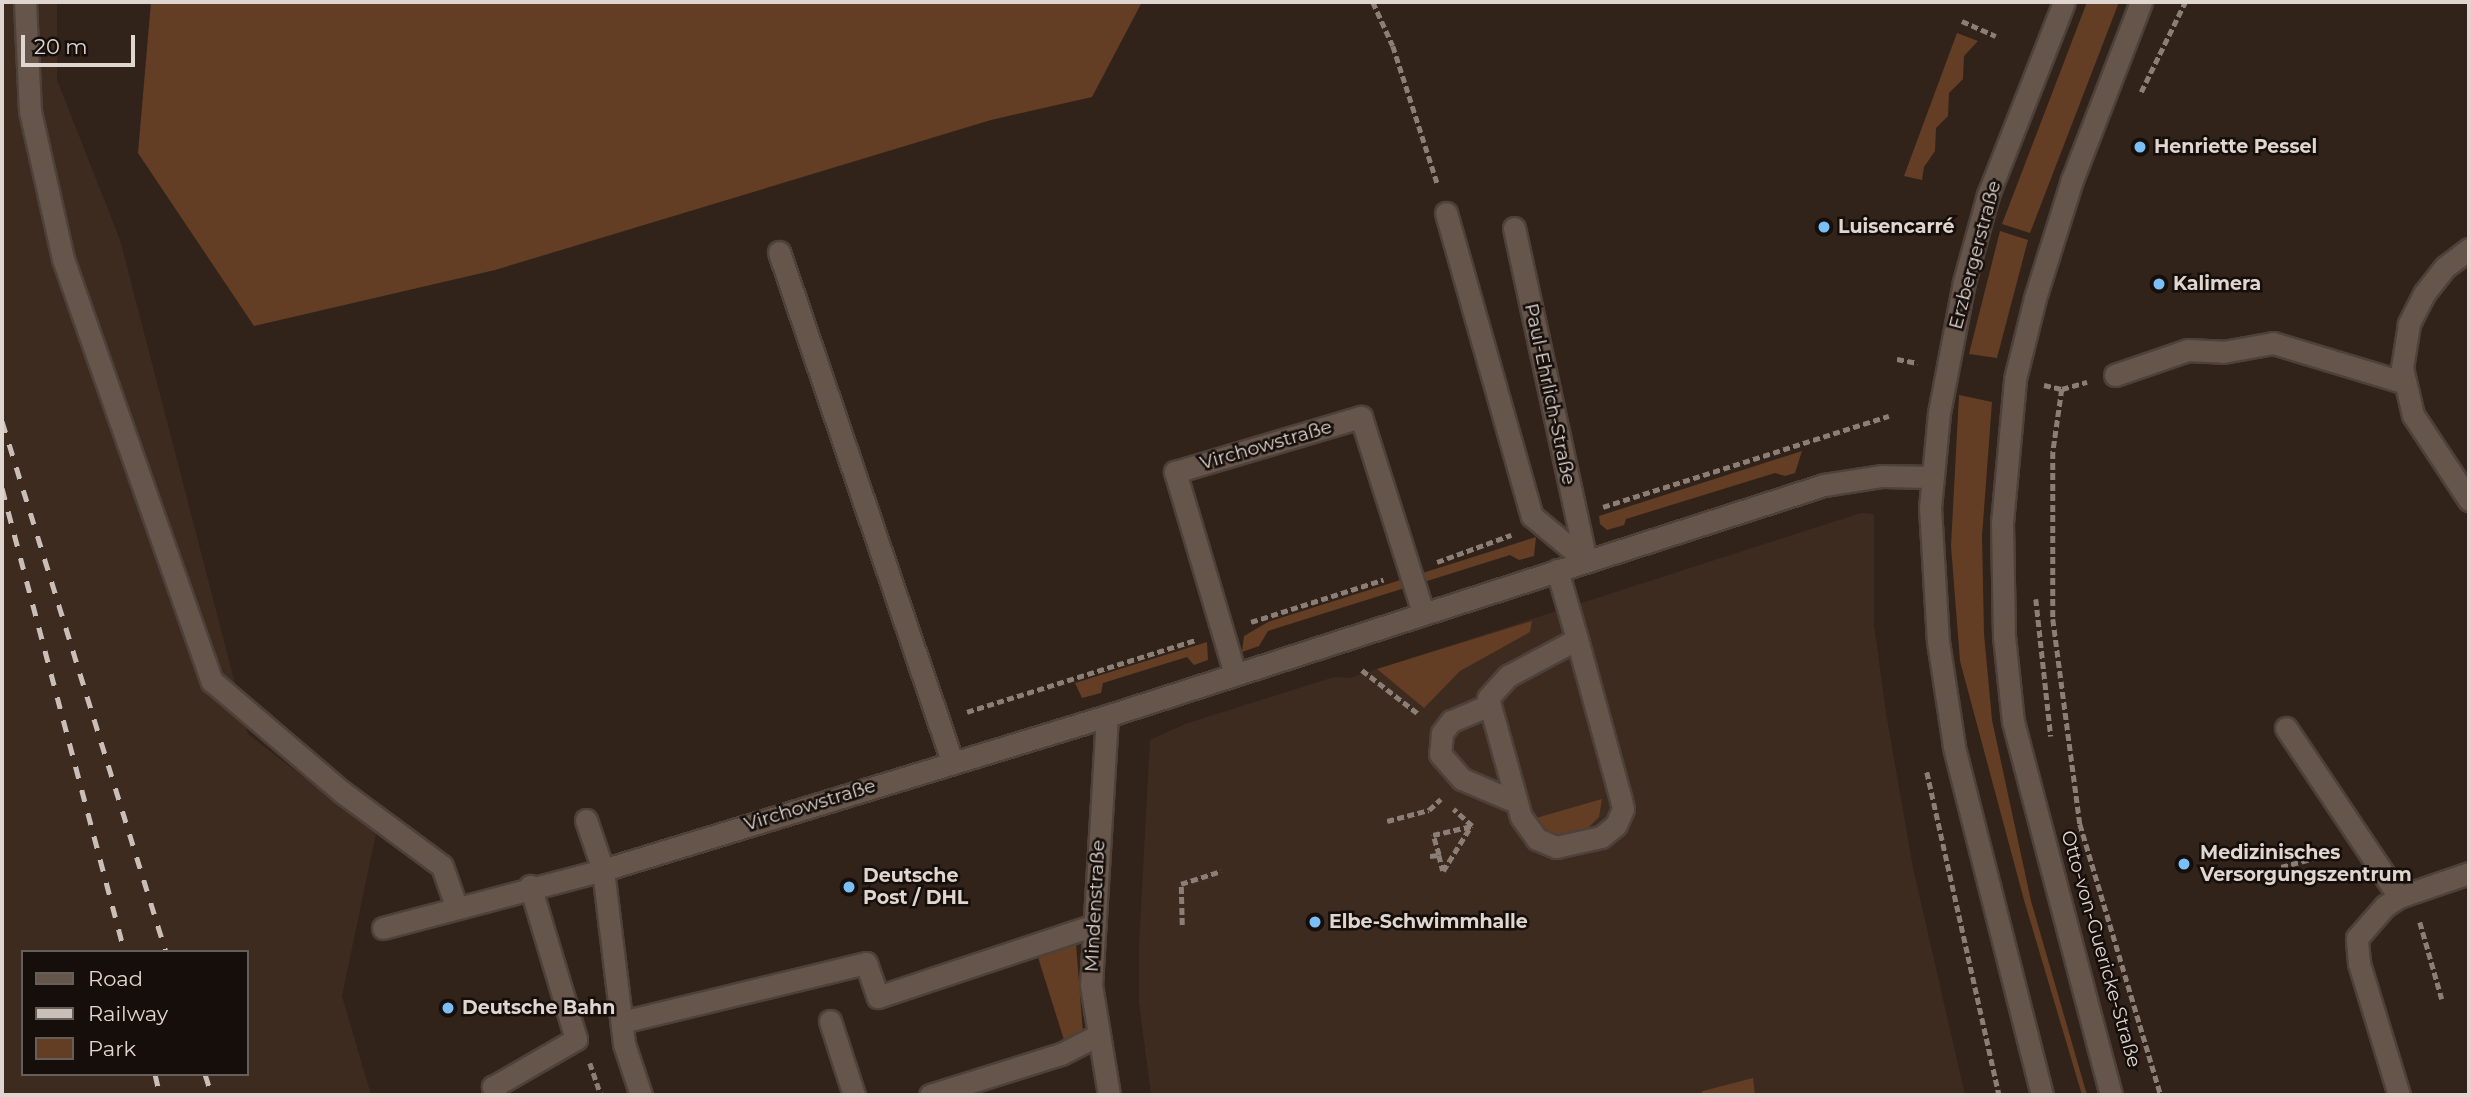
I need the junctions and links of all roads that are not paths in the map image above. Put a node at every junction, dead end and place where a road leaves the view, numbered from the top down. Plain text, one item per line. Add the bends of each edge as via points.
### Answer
1 (25, 2) edge
2 (2064, 2) edge
3 (2141, 2) edge
4 (1446, 213) road end
5 (1514, 228) dead end
6 (2469, 249) edge
7 (779, 252) dead end
8 (2115, 375) road end
9 (2402, 382) junction
10 (1932, 477) junction
11 (2469, 500) edge
12 (1586, 561) junction
13 (1556, 570) junction
14 (1423, 613) junction
15 (1577, 639) junction
16 (1235, 674) junction
17 (1487, 706) junction
18 (1107, 716) junction
19 (2286, 728) dead end
20 (952, 761) junction
21 (1516, 802) junction
22 (586, 820) dead end
23 (603, 870) junction
24 (2469, 873) edge
25 (530, 886) junction
26 (2405, 894) junction
27 (456, 906) junction
28 (1094, 925) junction
29 (383, 928) dead end
30 (830, 1021) dead end
31 (622, 1022) junction
32 (1096, 1036) junction
33 (496, 1095) edge
34 (641, 1095) edge
35 (854, 1095) edge
36 (930, 1095) edge
37 (1109, 1095) edge
38 (2042, 1095) edge
39 (2111, 1095) edge
40 (2399, 1095) edge

1 - 27 street via 30,111 63,259 212,681 342,792 442,866
2 - 10 street, Erzbergerstraße via 1975,237 1946,368
3 - 39 street, Otto-von-Guericke-Straße via 2072,180 2038,286 2015,379 2005,465 2002,562 2013,722
4 - 12 street via 1532,516
5 - 12 street, Paul-Ehrlich-Straße
6 - 9 street via 2445,267 2416,309 2405,339
7 - 20 street
8 - 9 street via 2188,350 2223,352 2273,342
9 - 11 street via 2418,425
10 - 12 street, Virchowstraße via 1882,475 1824,485
10 - 38 street via 1931,565 1948,715
12 - 13 street, Virchowstraße
13 - 14 street, Virchowstraße
13 - 15 street
14 - 16 street, Virchowstraße
14 - 16 street, Virchowstraße via 1361,417 1175,472
15 - 17 street via 1496,685
15 - 21 street via 1621,800 1621,817 1601,837 1556,847 1533,836
16 - 18 street, Virchowstraße
17 - 21 street
17 - 21 street via 1451,721 1442,733 1440,754 1462,779
18 - 20 street, Virchowstraße
18 - 28 street, Mindenstraße
19 - 26 street via 2358,838
20 - 23 street, Virchowstraße
22 - 23 street
23 - 25 street, Virchowstraße
23 - 31 street
24 - 26 street
25 - 27 street, Virchowstraße
25 - 33 street via 576,1040 493,1087
26 - 40 street via 2369,922 2357,938 2359,964
27 - 29 street, Virchowstraße
28 - 31 street via 878,997 866,963
28 - 32 street, Mindenstraße via 1091,985
30 - 35 street
31 - 34 street
32 - 36 street via 1061,1054
32 - 37 street, Mindenstraße

